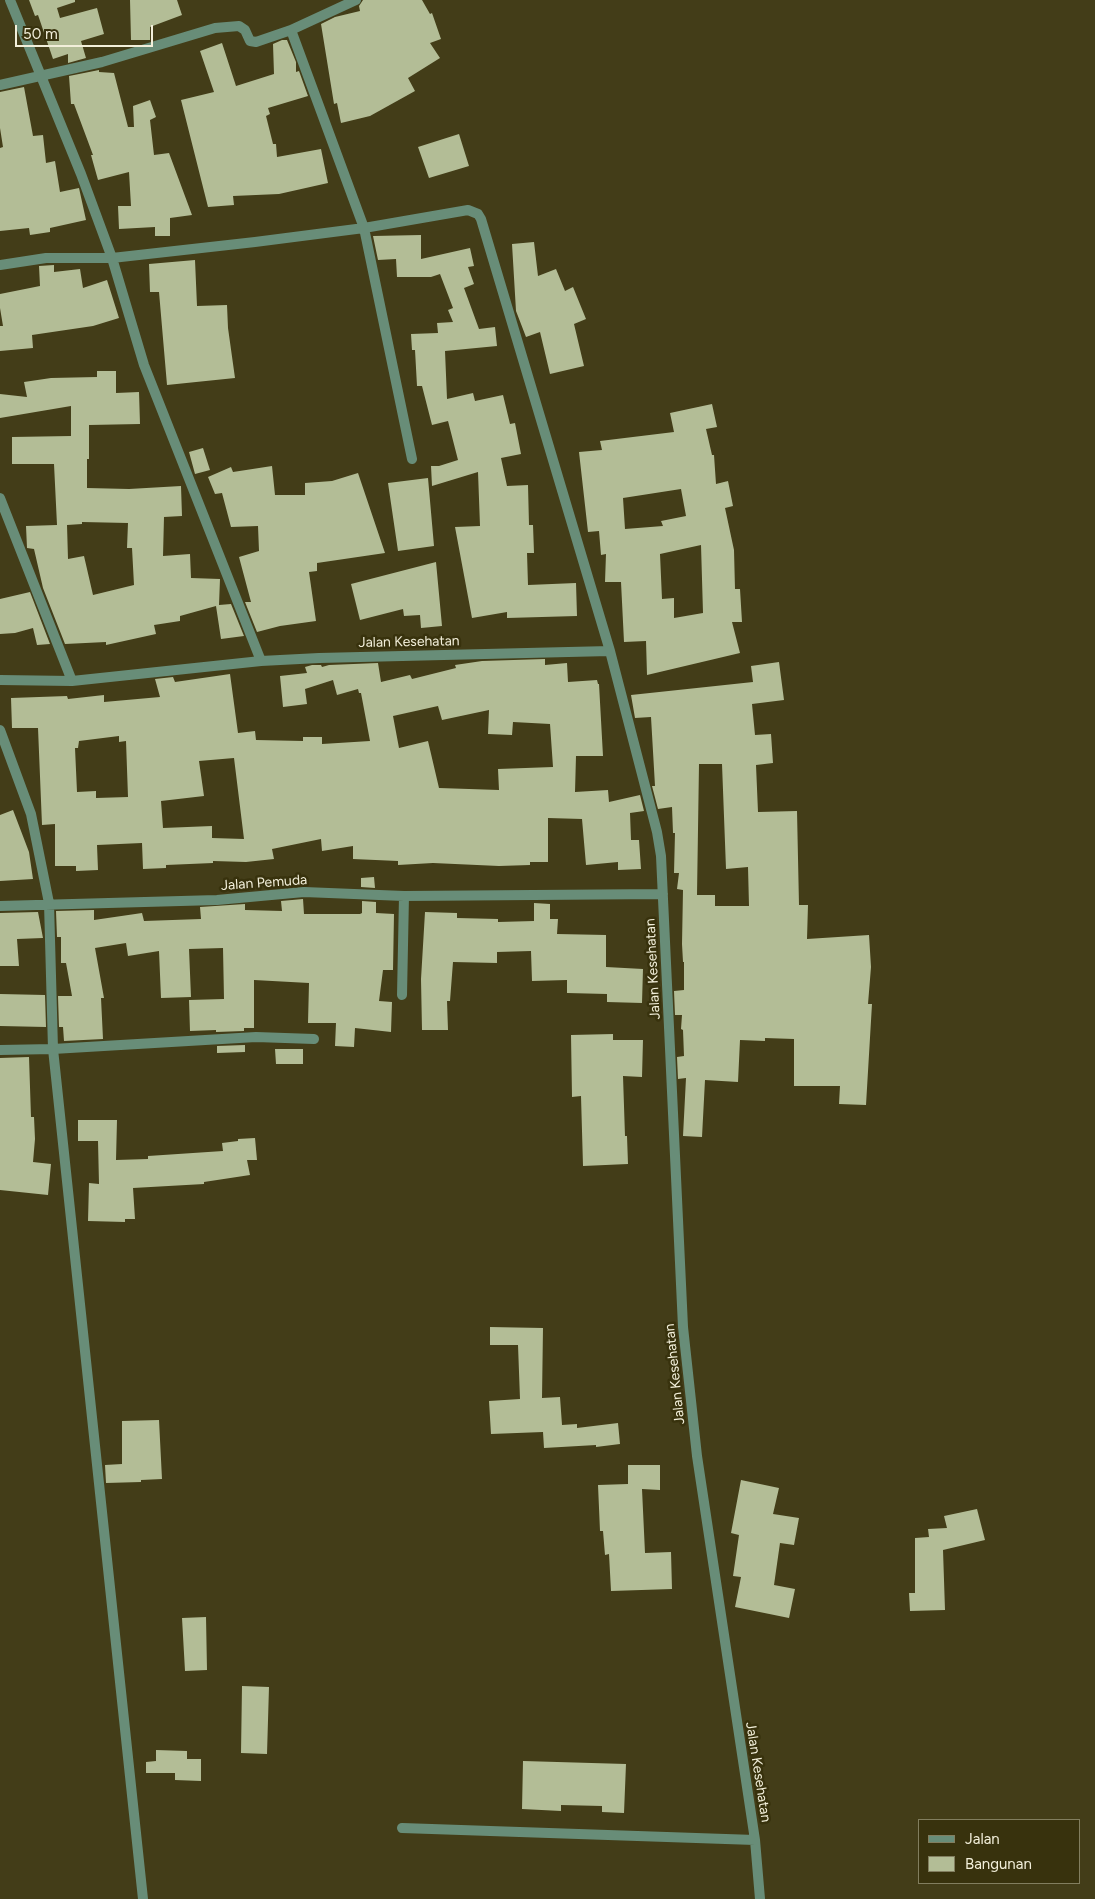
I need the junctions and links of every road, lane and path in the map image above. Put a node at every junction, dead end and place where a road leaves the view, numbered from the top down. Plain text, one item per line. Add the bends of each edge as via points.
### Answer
1 (10, 0) edge
2 (356, 0) edge
3 (291, 30) junction
4 (40, 75) junction
5 (0, 85) edge
6 (364, 228) junction
7 (112, 258) junction
8 (0, 265) edge
9 (412, 459) dead end
10 (0, 498) edge
11 (610, 651) junction
12 (262, 661) junction
13 (0, 680) edge
14 (72, 681) junction
15 (0, 730) edge
16 (663, 894) junction
17 (404, 896) junction
18 (49, 903) junction
19 (0, 906) edge
20 (402, 995) dead end
21 (314, 1039) dead end
22 (53, 1049) junction
23 (0, 1050) edge
24 (402, 1828) dead end
25 (755, 1840) junction
26 (143, 1899) edge
27 (760, 1899) edge

1 - 4 street
2 - 3 street
3 - 4 street via 253,42 239,26 215,28 102,62
3 - 6 street
4 - 5 street
4 - 7 street
6 - 7 street
6 - 9 street
6 - 11 street via 468,210 478,214
7 - 8 street via 46,258
7 - 12 street via 144,365
10 - 14 street
11 - 12 street, Jalan Kesehatan
11 - 16 street, Jalan Kesehatan via 657,832
12 - 14 street, Jalan Kesehatan
13 - 14 street, Jalan Kesehatan
15 - 18 street via 31,814
16 - 17 street, Jalan Pemuda
16 - 25 street, Jalan Kesehatan via 683,1327 697,1456
17 - 18 street, Jalan Pemuda via 304,892 217,900
17 - 20 street
18 - 19 street, Jalan Pemuda
18 - 22 street
21 - 22 street via 256,1037
22 - 23 street
22 - 26 street
24 - 25 street
25 - 27 street, Jalan Kesehatan

